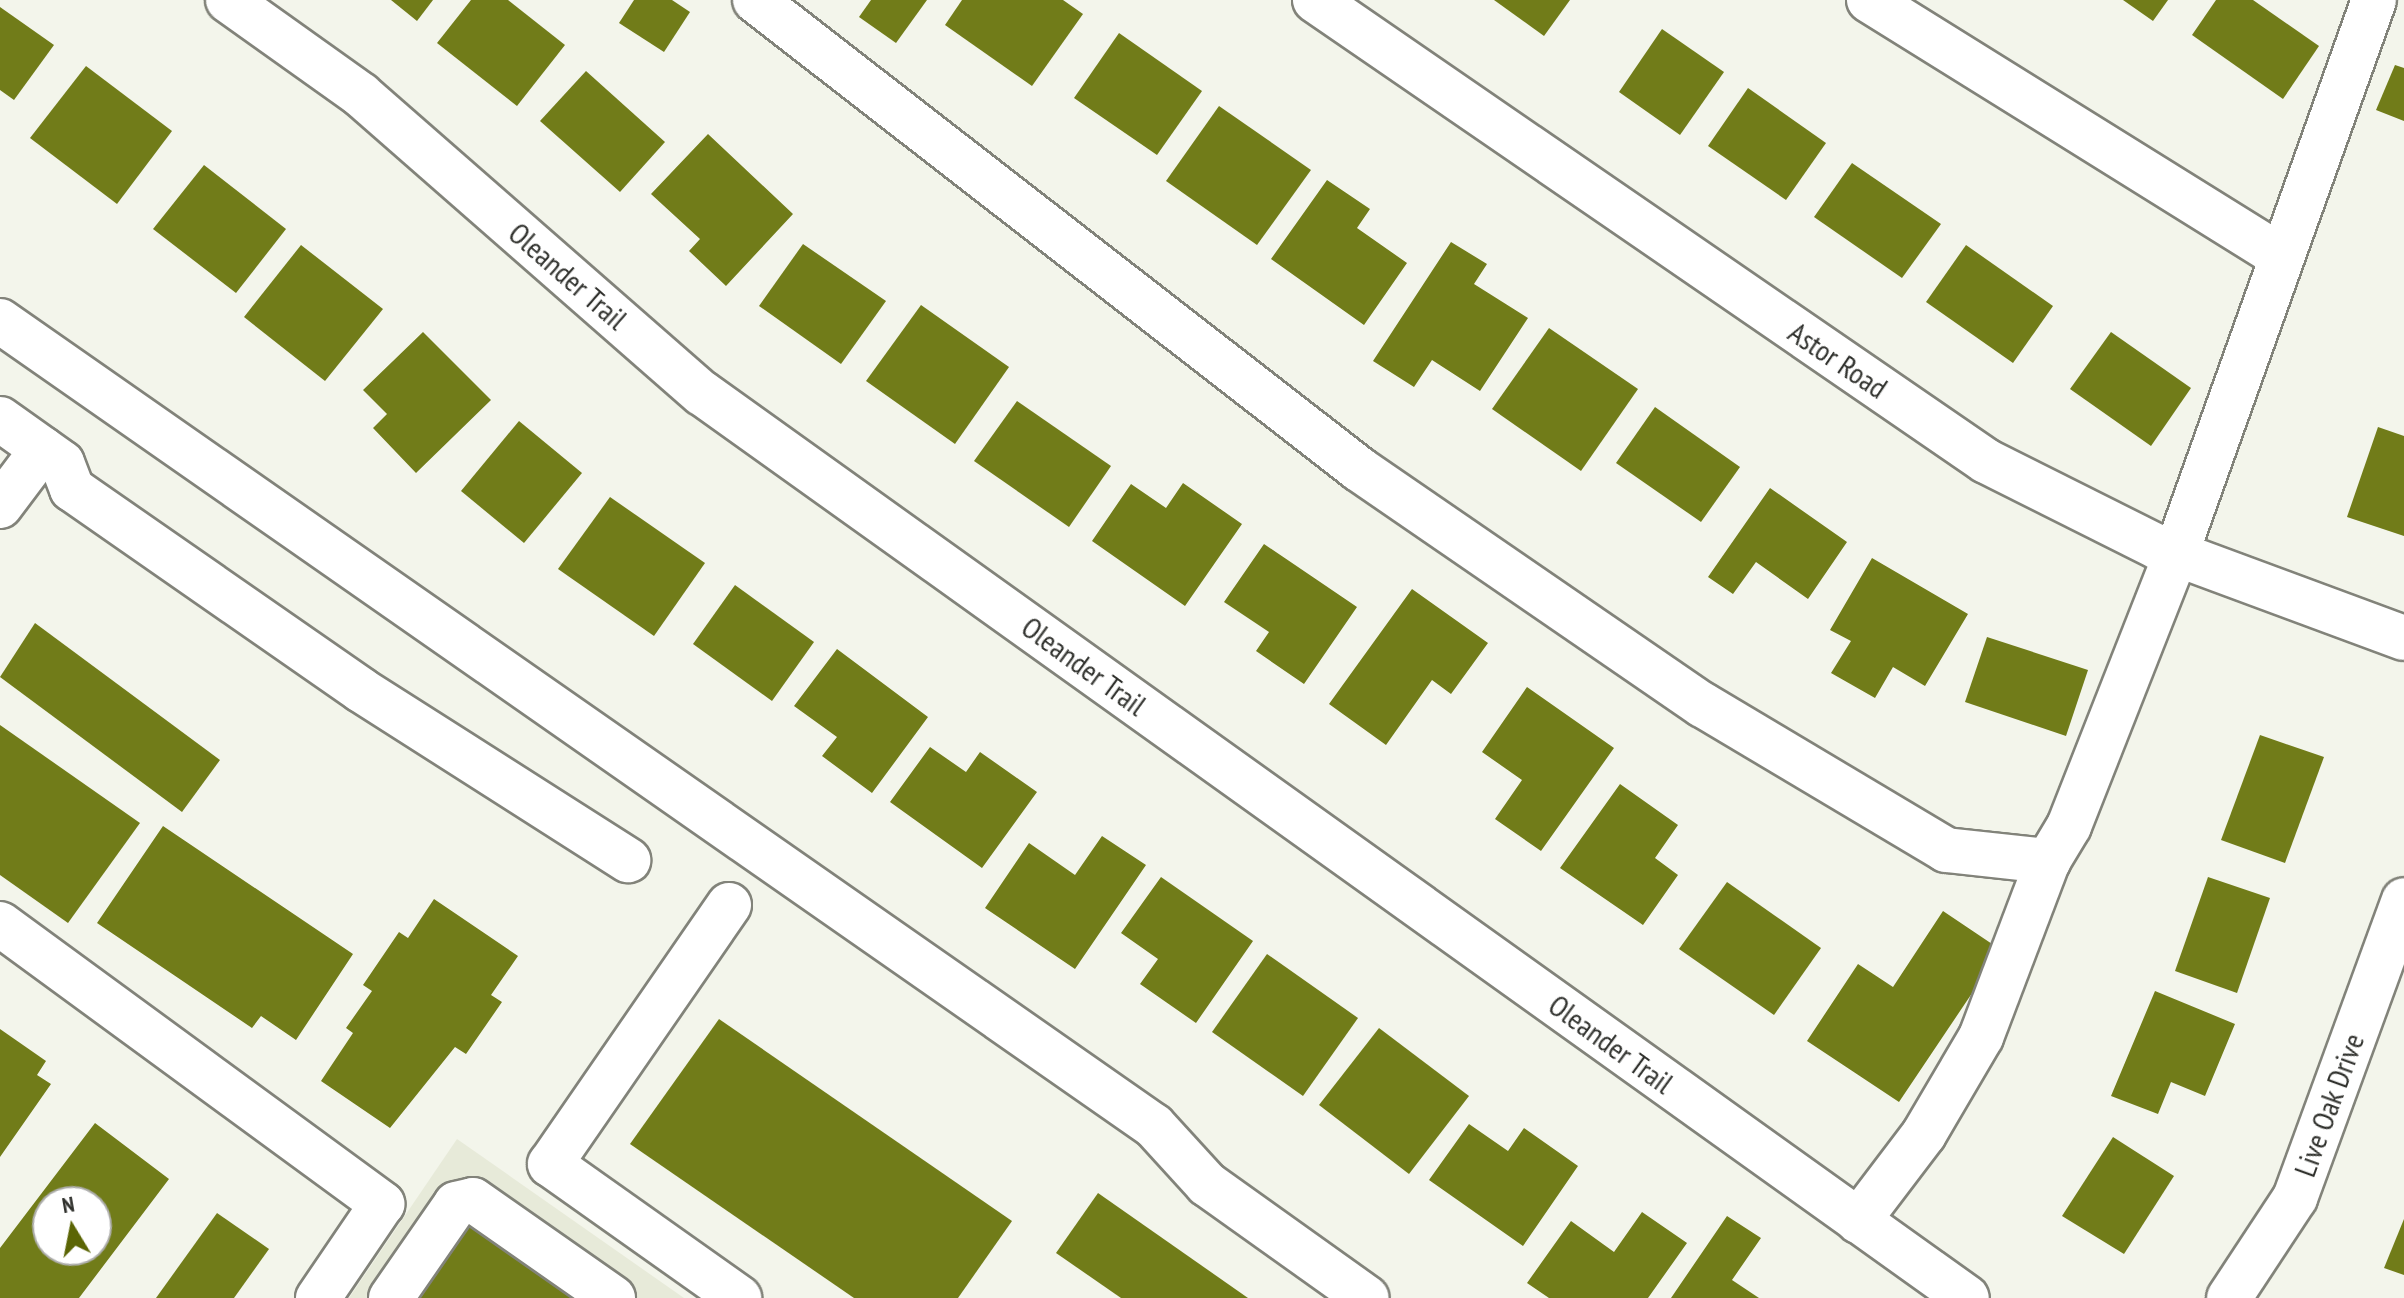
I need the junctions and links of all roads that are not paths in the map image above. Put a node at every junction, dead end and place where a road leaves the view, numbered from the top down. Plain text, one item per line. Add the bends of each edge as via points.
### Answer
1 (228, 0) edge
2 (755, 0) edge
3 (1315, 0) edge
4 (1869, 0) edge
5 (2374, 0) edge
6 (2282, 257) junction
7 (0, 321) edge
8 (0, 419) edge
9 (43, 449) junction
10 (0, 506) edge
11 (2176, 554) junction
12 (2404, 638) edge
13 (628, 860) dead end
14 (2048, 861) junction
15 (2404, 900) edge
16 (729, 905) dead end
17 (0, 924) edge
18 (1858, 1221) junction
19 (318, 1298) edge
20 (391, 1298) edge
21 (613, 1298) edge
22 (739, 1298) edge
23 (1367, 1298) edge
24 (1967, 1298) edge
25 (2229, 1298) edge

1 - 18 street, Oleander Trail via 361,95 702,393
2 - 14 street via 1359,469 1703,705 1946,850
3 - 11 street, Astor Road via 1986,461
4 - 6 street
5 - 6 street
6 - 11 street
7 - 23 street via 1154,1126 1207,1184
8 - 9 street
9 - 10 street
9 - 13 street via 62,463 72,489 361,690
11 - 12 street, Astor Road
11 - 14 street via 2069,826
14 - 18 street via 1981,1037 1931,1123
15 - 25 street, Live Oak Drive via 2295,1198
16 - 22 street via 550,1164
17 - 19 street via 382,1204
18 - 24 street, Oleander Trail
20 - 21 street via 456,1204 473,1200

